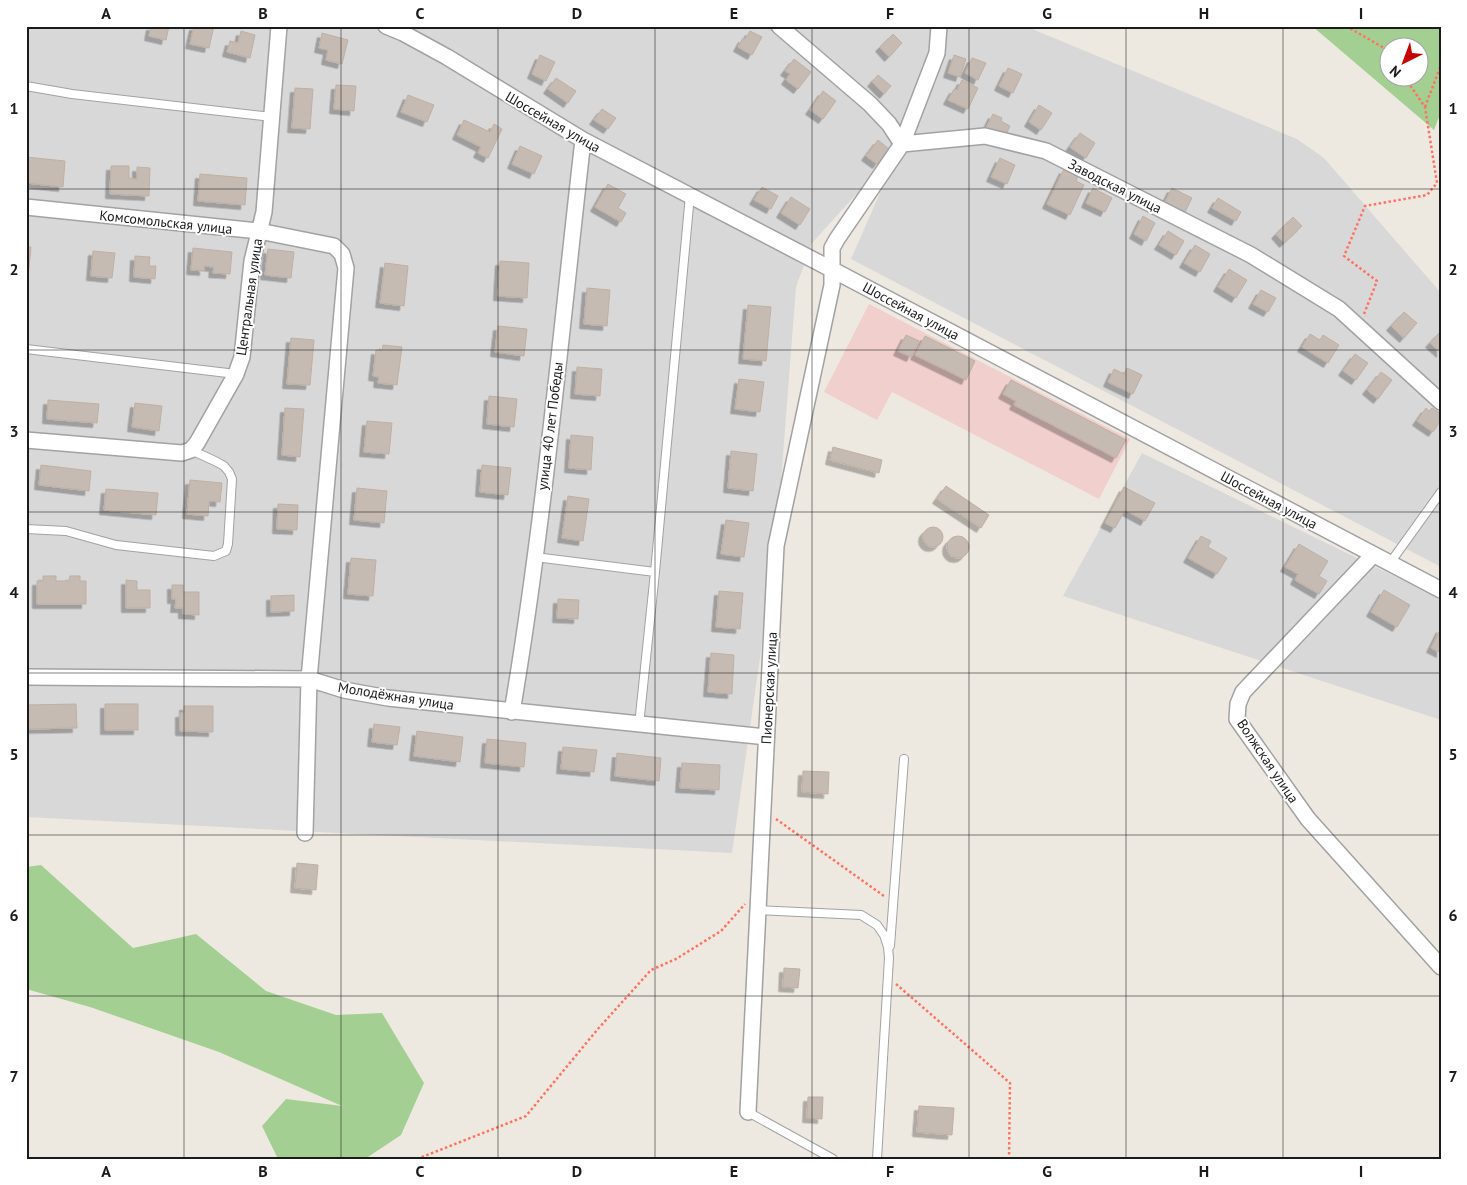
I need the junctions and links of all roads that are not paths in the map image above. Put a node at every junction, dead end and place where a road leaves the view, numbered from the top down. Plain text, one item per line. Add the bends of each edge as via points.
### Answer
1 (279, 26) edge
2 (386, 26) edge
3 (779, 26) edge
4 (939, 26) edge
5 (26, 86) edge
6 (272, 117) junction
7 (583, 140) junction
8 (902, 144) junction
9 (690, 195) junction
10 (26, 207) edge
11 (259, 231) junction
12 (831, 269) junction
13 (26, 349) edge
14 (236, 374) junction
15 (1441, 402) edge
16 (26, 440) edge
17 (191, 450) junction
18 (1441, 492) edge
19 (26, 529) edge
20 (1373, 555) junction
21 (535, 557) junction
22 (1390, 563) junction
23 (654, 572) junction
24 (1441, 590) edge
25 (26, 677) edge
26 (309, 679) junction
27 (512, 712) junction
28 (639, 724) junction
29 (766, 737) junction
30 (904, 759) dead end
31 (305, 833) dead end
32 (758, 910) junction
33 (889, 958) junction
34 (1441, 967) edge
35 (748, 1112) joint
36 (833, 1159) edge
37 (877, 1159) edge

1 - 6 street, Центральная улица
2 - 7 street, Шоссейная улица via 447,57
3 - 8 street via 870,104
4 - 8 street, Пионерская улица via 938,53
5 - 6 lane
6 - 11 street, Центральная улица via 264,212
7 - 9 street, Шоссейная улица
7 - 21 street, улица 40 лет Победы
8 - 12 street, Пионерская улица via 837,239 832,248
8 - 15 street, Заводская улица via 985,136 1046,151 1251,255 1339,309
9 - 12 street, Шоссейная улица
9 - 23 lane
10 - 11 street, Комсомольская улица
11 - 14 street, Центральная улица via 252,260 242,357
11 - 26 street, Комсомольская улица via 334,246 342,254 346,268
12 - 20 street, Шоссейная улица
12 - 29 street, Пионерская улица via 832,285 776,546
13 - 14 lane
14 - 17 street, Центральная улица
16 - 17 street via 182,453
17 - 19 lane via 224,466 232,479 228,544 221,555 116,546 66,531
18 - 22 lane
20 - 22 street, Шоссейная улица
20 - 34 street, Волжская улица via 1243,692 1237,719 1308,819
21 - 23 lane
21 - 27 street, улица 40 лет Победы
22 - 24 street, Шоссейная улица
23 - 28 lane
25 - 26 street, Молодёжная улица
26 - 27 street, Молодёжная улица via 344,690 388,698
26 - 31 street
27 - 28 street, Молодёжная улица
28 - 29 street, Молодёжная улица
29 - 32 street, Пионерская улица
30 - 33 lane
32 - 33 lane via 861,916 877,925 888,947
32 - 35 street, Пионерская улица
33 - 37 lane
35 - 36 lane

